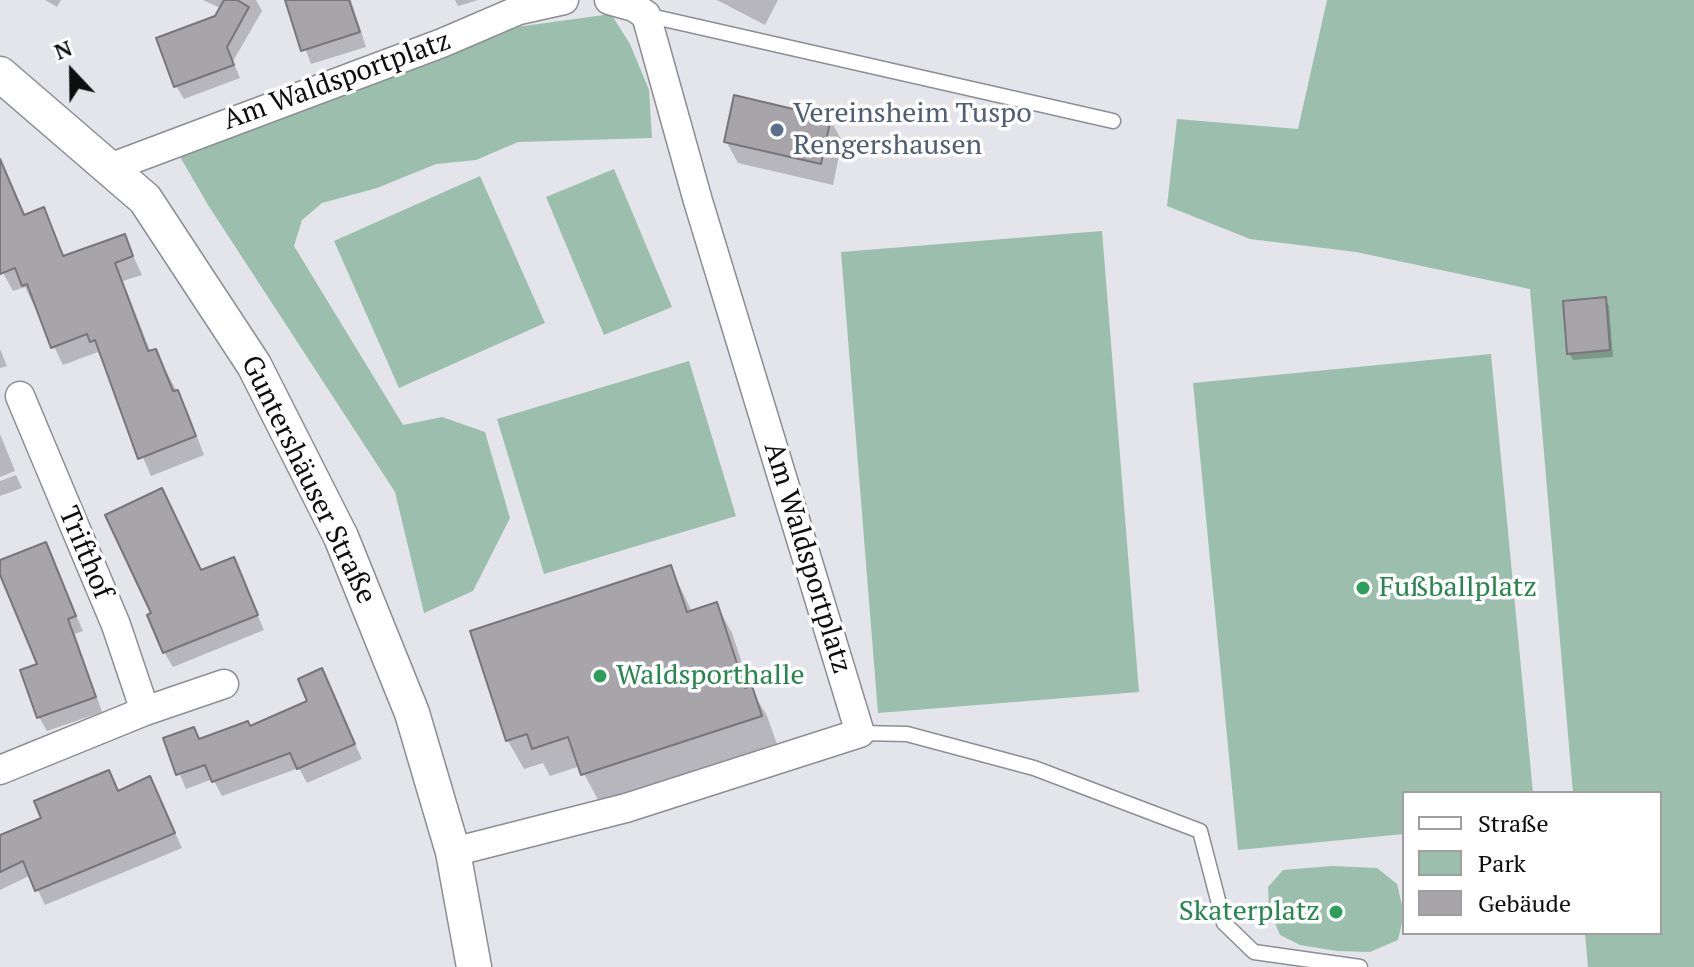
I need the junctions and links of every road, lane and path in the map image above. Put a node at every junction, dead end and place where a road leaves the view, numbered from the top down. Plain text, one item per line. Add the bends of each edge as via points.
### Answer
1 (564, 0) edge
2 (609, 0) edge
3 (646, 15) junction
4 (0, 74) edge
5 (1113, 121) dead end
6 (112, 167) junction
7 (20, 396) dead end
8 (224, 684) dead end
9 (145, 711) junction
10 (860, 733) junction
11 (0, 770) edge
12 (453, 852) junction
13 (474, 967) edge
14 (1360, 967) edge

1 - 6 street, Am Waldsportplatz via 519,10
2 - 3 street
3 - 5 lane
3 - 10 street, Am Waldsportplatz
4 - 6 street, Guntershäuser Straße
6 - 12 street, Guntershäuser Straße via 145,199 254,365 341,537 412,713
7 - 9 street, Trifthof via 116,625
8 - 9 street
9 - 11 street
10 - 12 street via 626,808
10 - 14 lane via 907,734 1034,768 1200,831 1224,923 1254,952
12 - 13 street, Guntershäuser Straße

